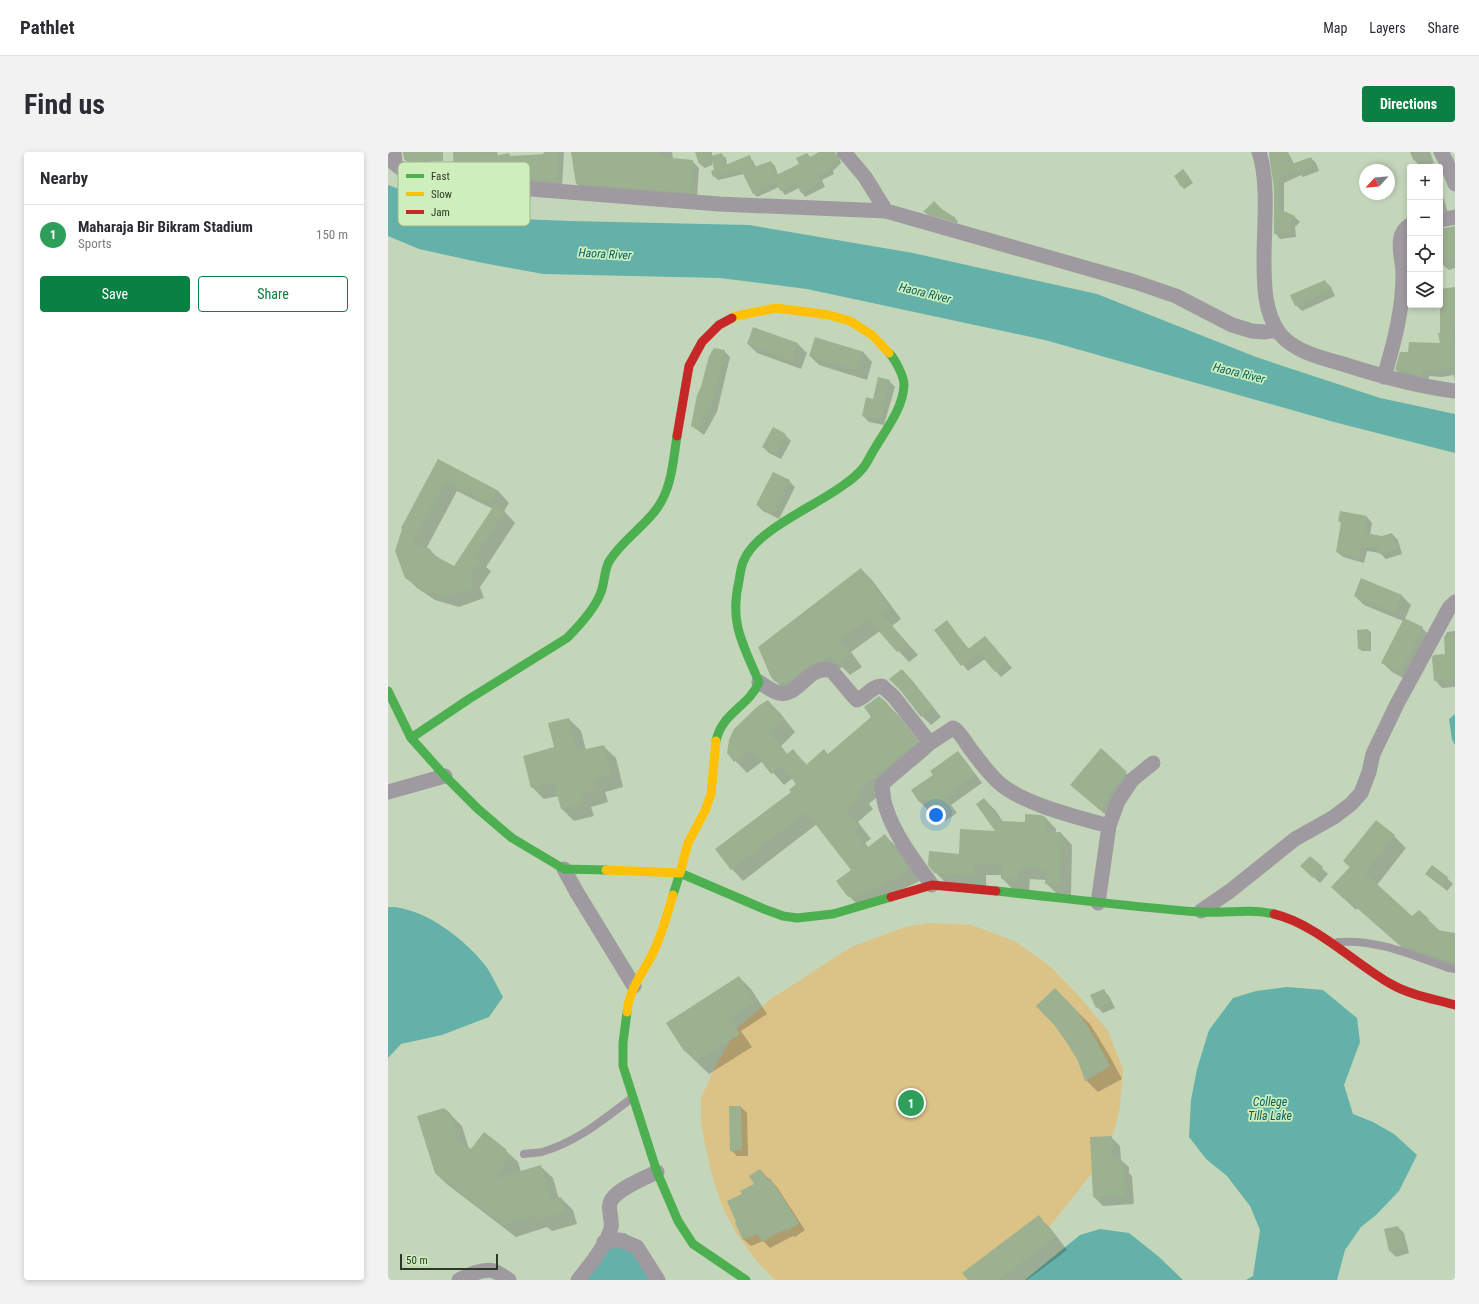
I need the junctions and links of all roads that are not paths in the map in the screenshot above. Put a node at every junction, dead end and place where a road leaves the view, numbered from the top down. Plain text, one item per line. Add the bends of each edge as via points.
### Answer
1 (394, 152) edge
2 (844, 152) edge
3 (1259, 152) edge
4 (1441, 152) edge
5 (398, 166) edge
6 (1455, 184) edge
7 (530, 189) edge
8 (886, 212) junction
9 (1455, 217) edge
10 (1443, 219) edge
11 (1407, 228) edge
12 (1277, 330) junction
13 (1384, 377) junction
14 (1455, 391) edge
15 (1455, 602) edge
16 (759, 682) junction
17 (388, 691) edge
18 (412, 738) junction
19 (930, 743) junction
20 (1153, 763) dead end
21 (445, 776) junction
22 (388, 792) edge
23 (1109, 826) junction
24 (564, 868) junction
25 (680, 873) junction
26 (932, 886) junction
27 (1098, 902) junction
28 (1201, 912) junction
29 (1328, 943) junction
30 (1455, 969) edge
31 (634, 986) junction
32 (1455, 1005) edge
33 (632, 1097) junction
34 (524, 1154) dead end
35 (657, 1172) junction
36 (604, 1242) junction
37 (459, 1280) edge
38 (509, 1280) edge
39 (578, 1280) edge
40 (658, 1280) edge
41 (746, 1280) edge

1 - 5 street via 395,164
2 - 8 street via 865,177
3 - 12 street via 1264,176 1266,301
4 - 6 street
7 - 8 street via 719,204
8 - 12 street via 1135,282 1176,296 1232,324 1252,331
9 - 10 street
11 - 13 street via 1401,234 1400,240 1403,291 1397,333
12 - 13 street via 1284,338 1315,356
13 - 14 street
15 - 28 street via 1449,608 1397,704 1373,754 1361,793 1334,817 1295,839
16 - 18 street via 738,635 736,623 737,588 743,562 749,550 772,530 844,485 863,468 896,414 904,382 895,358 872,336 850,321 829,315 776,308 736,316 719,325 702,342 689,366 666,494 656,510 609,561 601,592 577,628 561,642
16 - 19 street via 779,693 786,693 810,675 827,669 832,671 857,700 877,686 882,686 894,697
16 - 25 street via 758,687 721,727 708,803 684,852
17 - 18 street
18 - 21 street
19 - 23 street via 952,728 957,730 998,782 1019,797
19 - 26 street via 882,784 886,808 894,827
20 - 23 street via 1132,780 1118,801
21 - 22 street
21 - 24 street via 512,838
23 - 27 street
24 - 25 street
24 - 31 street
25 - 26 street via 764,909 797,918 859,908
25 - 31 street via 652,953
26 - 27 street via 953,886
27 - 28 street
28 - 29 street via 1263,911 1284,916 1311,930
29 - 30 lane via 1354,941 1382,946
29 - 32 street via 1392,985
31 - 33 street via 628,1001 623,1043 623,1066
33 - 34 lane via 588,1131 566,1143 542,1152
33 - 35 street
35 - 36 street via 614,1196 609,1206 612,1227
35 - 41 street via 678,1221 693,1244
36 - 39 street
36 - 40 street via 620,1240 637,1247
37 - 38 street via 482,1271 494,1271

